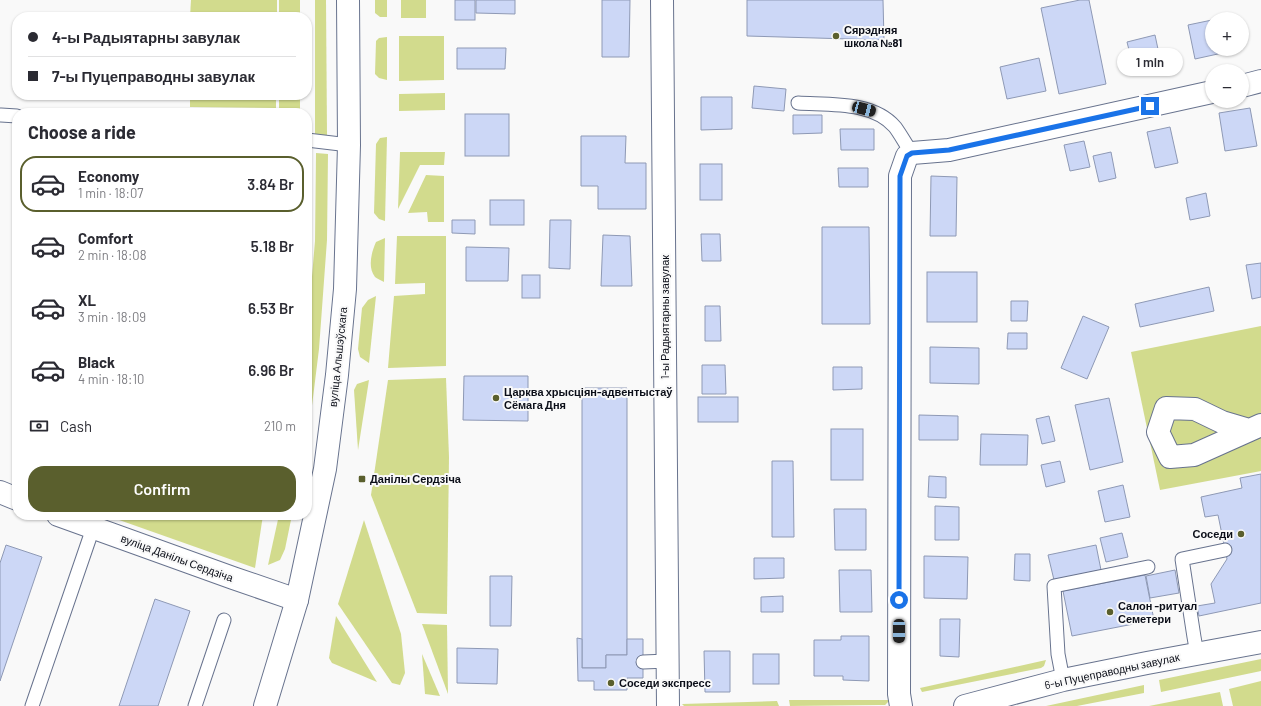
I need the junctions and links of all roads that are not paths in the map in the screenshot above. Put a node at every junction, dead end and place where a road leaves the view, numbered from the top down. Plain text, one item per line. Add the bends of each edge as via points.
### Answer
1 (348, 0) edge
2 (662, 0) edge
3 (1261, 81) edge
4 (1249, 84) edge
5 (1205, 94) edge
6 (798, 103) dead end
7 (1, 115) dead end
8 (12, 116) edge
9 (312, 141) edge
10 (350, 145) junction
11 (912, 153) junction
12 (0, 492) edge
13 (12, 497) edge
14 (71, 520) edge
15 (93, 528) junction
16 (1225, 550) dead end
17 (1148, 567) dead end
18 (297, 600) junction
19 (224, 620) dead end
20 (1261, 642) edge
21 (1197, 654) junction
22 (668, 661) junction
23 (643, 662) dead end
24 (1063, 680) junction
25 (32, 706) edge
26 (195, 706) edge
27 (266, 706) edge
28 (668, 706) edge
29 (901, 706) edge
30 (965, 706) edge

1 - 10 street, вуліца Альшэўскага
2 - 22 street, 1-ы Радыятарны завулак
3 - 4 street
5 - 11 street via 949,150
6 - 11 lane via 851,106 876,112 894,126
7 - 8 lane
9 - 10 lane
10 - 18 street, вуліца Альшэўскага via 345,289 337,375 325,469
11 - 29 street via 907,156 900,176
12 - 13 street
14 - 15 street, вуліца Данілы Сердзіча
15 - 18 street, вуліца Данілы Сердзіча
15 - 25 lane
16 - 21 lane via 1182,559
17 - 24 lane via 1054,586 1058,654
18 - 27 street, вуліца Альшэўскага
19 - 26 lane
20 - 21 street, 6-ы Пуцеправодны завулак
21 - 24 street, 6-ы Пуцеправодны завулак
22 - 23 lane
22 - 28 street, 1-ы Радыятарны завулак
24 - 30 street, 6-ы Пуцеправодны завулак

